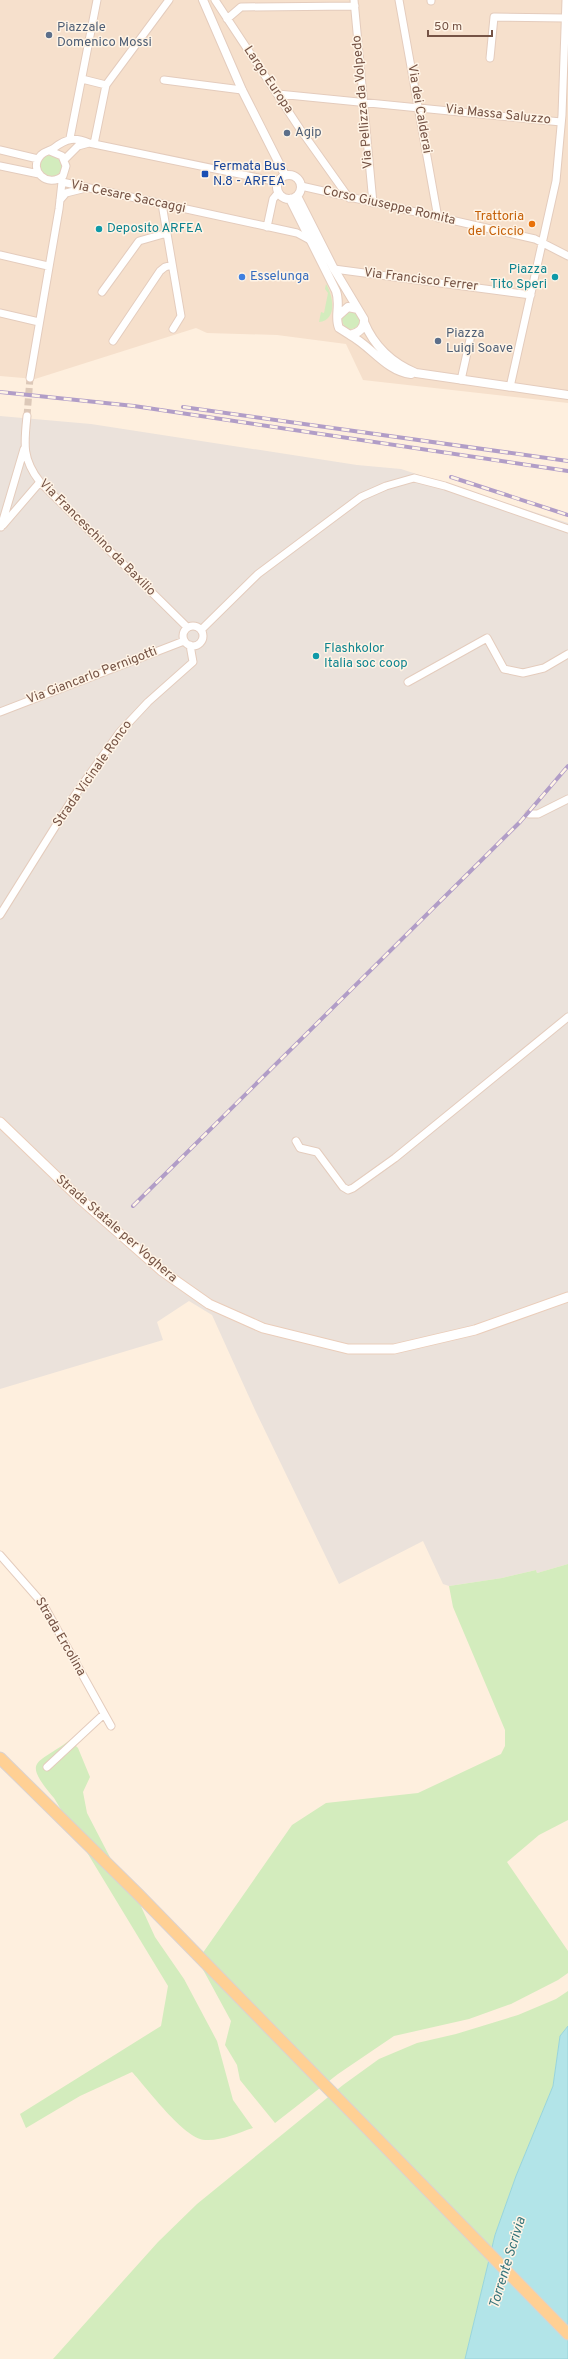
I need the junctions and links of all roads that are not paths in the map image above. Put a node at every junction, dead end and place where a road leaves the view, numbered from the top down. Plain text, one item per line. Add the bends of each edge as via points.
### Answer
1 (97, 0) edge
2 (169, 0) edge
3 (203, 0) edge
4 (215, 0) edge
5 (399, 0) edge
6 (566, 0) edge
7 (354, 3) edge
8 (240, 4) edge
9 (227, 19) junction
10 (566, 21) edge
11 (490, 58) dead end
12 (82, 79) junction
13 (164, 80) dead end
14 (106, 85) junction
15 (242, 90) junction
16 (278, 94) junction
17 (363, 101) junction
18 (418, 106) junction
19 (564, 117) edge
20 (70, 138) junction
21 (92, 144) junction
22 (0, 150) edge
23 (50, 151) junction
24 (38, 159) junction
25 (65, 159) junction
26 (0, 166) edge
27 (39, 174) junction
28 (285, 175) junction
29 (61, 180) junction
30 (278, 182) junction
31 (301, 186) junction
32 (89, 188) junction
33 (278, 193) junction
34 (294, 198) junction
35 (349, 198) junction
36 (60, 200) junction
37 (373, 203) junction
38 (162, 204) junction
39 (438, 218) junction
40 (267, 227) junction
41 (167, 233) junction
42 (310, 240) junction
43 (542, 242) junction
44 (0, 255) edge
45 (568, 256) edge
46 (172, 265) junction
47 (48, 266) junction
48 (334, 269) junction
49 (102, 292) dead end
50 (532, 295) junction
51 (358, 309) junction
52 (0, 312) edge
53 (338, 316) junction
54 (39, 322) junction
55 (364, 322) junction
56 (173, 329) dead end
57 (350, 335) junction
58 (471, 335) dead end
59 (113, 341) dead end
60 (428, 376) junction
61 (30, 378) tunnel mouth
62 (461, 380) junction
63 (510, 387) junction
64 (568, 395) edge
65 (27, 416) tunnel mouth
66 (24, 449) junction
67 (40, 482) junction
68 (1, 528) edge
69 (568, 529) edge
70 (187, 627) junction
71 (201, 630) junction
72 (187, 643) junction
73 (568, 654) edge
74 (408, 682) dead end
75 (0, 712) edge
76 (568, 799) edge
77 (529, 814) dead end
78 (0, 915) edge
79 (568, 1017) edge
80 (0, 1122) edge
81 (296, 1141) dead end
82 (568, 1297) edge
83 (0, 1555) edge
84 (104, 1714) junction
85 (111, 1726) dead end
86 (0, 1758) edge
87 (47, 1767) dead end
88 (568, 2334) edge

1 - 12 street
2 - 14 street
3 - 15 street, Largo Europa
4 - 9 street, Largo Europa
5 - 18 street, Via dei Calderai
6 - 10 street
7 - 8 street
7 - 17 street, Via Pellizza da Volpedo
8 - 9 street
9 - 16 street, Largo Europa
10 - 11 street via 494,17
10 - 19 street
12 - 14 street
12 - 20 street
13 - 15 street
14 - 21 street
15 - 28 street, Largo Europa
16 - 17 street, Via Massa Saluzzo
16 - 35 street, Largo Europa
17 - 18 street, Via Massa Saluzzo
17 - 37 street, Via Pellizza da Volpedo
18 - 19 street, Via Massa Saluzzo
18 - 39 street, Via dei Calderai
19 - 43 street via 556,181
20 - 21 street
20 - 23 street
21 - 25 street via 78,146
21 - 30 street
22 - 24 street
23 - 24 street
23 - 25 street via 59,153
24 - 27 street via 36,167
25 - 29 street via 66,170
26 - 27 street
27 - 29 street via 49,181
28 - 30 street
28 - 31 street via 296,177
29 - 32 street, Via Cesare Saccaggi
29 - 36 street
30 - 33 street
31 - 34 street
31 - 35 street, Corso Giuseppe Romita
32 - 36 street via 72,190
32 - 38 street, Via Cesare Saccaggi
33 - 34 street via 283,198
33 - 40 street via 273,199
34 - 42 street
34 - 48 street
35 - 37 street, Corso Giuseppe Romita
36 - 47 street
37 - 39 street, Corso Giuseppe Romita
38 - 40 street, Via Cesare Saccaggi
38 - 41 street
39 - 43 street, Corso Giuseppe Romita
40 - 42 street, Via Cesare Saccaggi via 297,233
41 - 46 street
41 - 49 street via 139,241
42 - 53 street via 336,291 339,303
43 - 45 street, Corso Giuseppe Romita
43 - 50 street
44 - 47 street
46 - 56 street via 180,316
46 - 59 street via 160,271
47 - 54 street
48 - 50 street, Via Francisco Ferrer
48 - 51 street
50 - 63 street
51 - 53 street via 348,307
51 - 55 street via 363,315
52 - 54 street
53 - 57 street via 339,328
54 - 61 street
55 - 57 street via 358,333
55 - 60 street via 373,339 386,353 410,370
57 - 60 street via 398,370
58 - 62 street
60 - 62 street
62 - 63 street
63 - 64 street
65 - 66 street, Via Franceschino da Baxilio
66 - 67 street, Via Franceschino da Baxilio via 32,471
66 - 68 street
67 - 68 street
67 - 70 street, Via Franceschino da Baxilio
69 - 71 street via 445,486 414,478 361,497 258,574
70 - 71 street via 194,625
70 - 72 street via 183,632
71 - 72 street via 203,634 200,642 196,645
72 - 75 street, Via Giancarlo Pernigotti
72 - 78 street, Strada Vicinale Ronco via 194,662 148,702 119,733 75,795
73 - 74 street via 544,668 523,673 504,668 487,638
76 - 77 street via 538,814
79 - 81 street via 394,1158 353,1188 348,1190 344,1187 317,1152 300,1148
80 - 82 main road, Strada Statale per Voghera via 79,1198 162,1271 209,1304 263,1328 348,1349 394,1349 475,1330
83 - 84 street, Strada Ercolina via 44,1604
84 - 85 street, Strada Ercolina
84 - 87 street
86 - 88 main road via 138,1894

